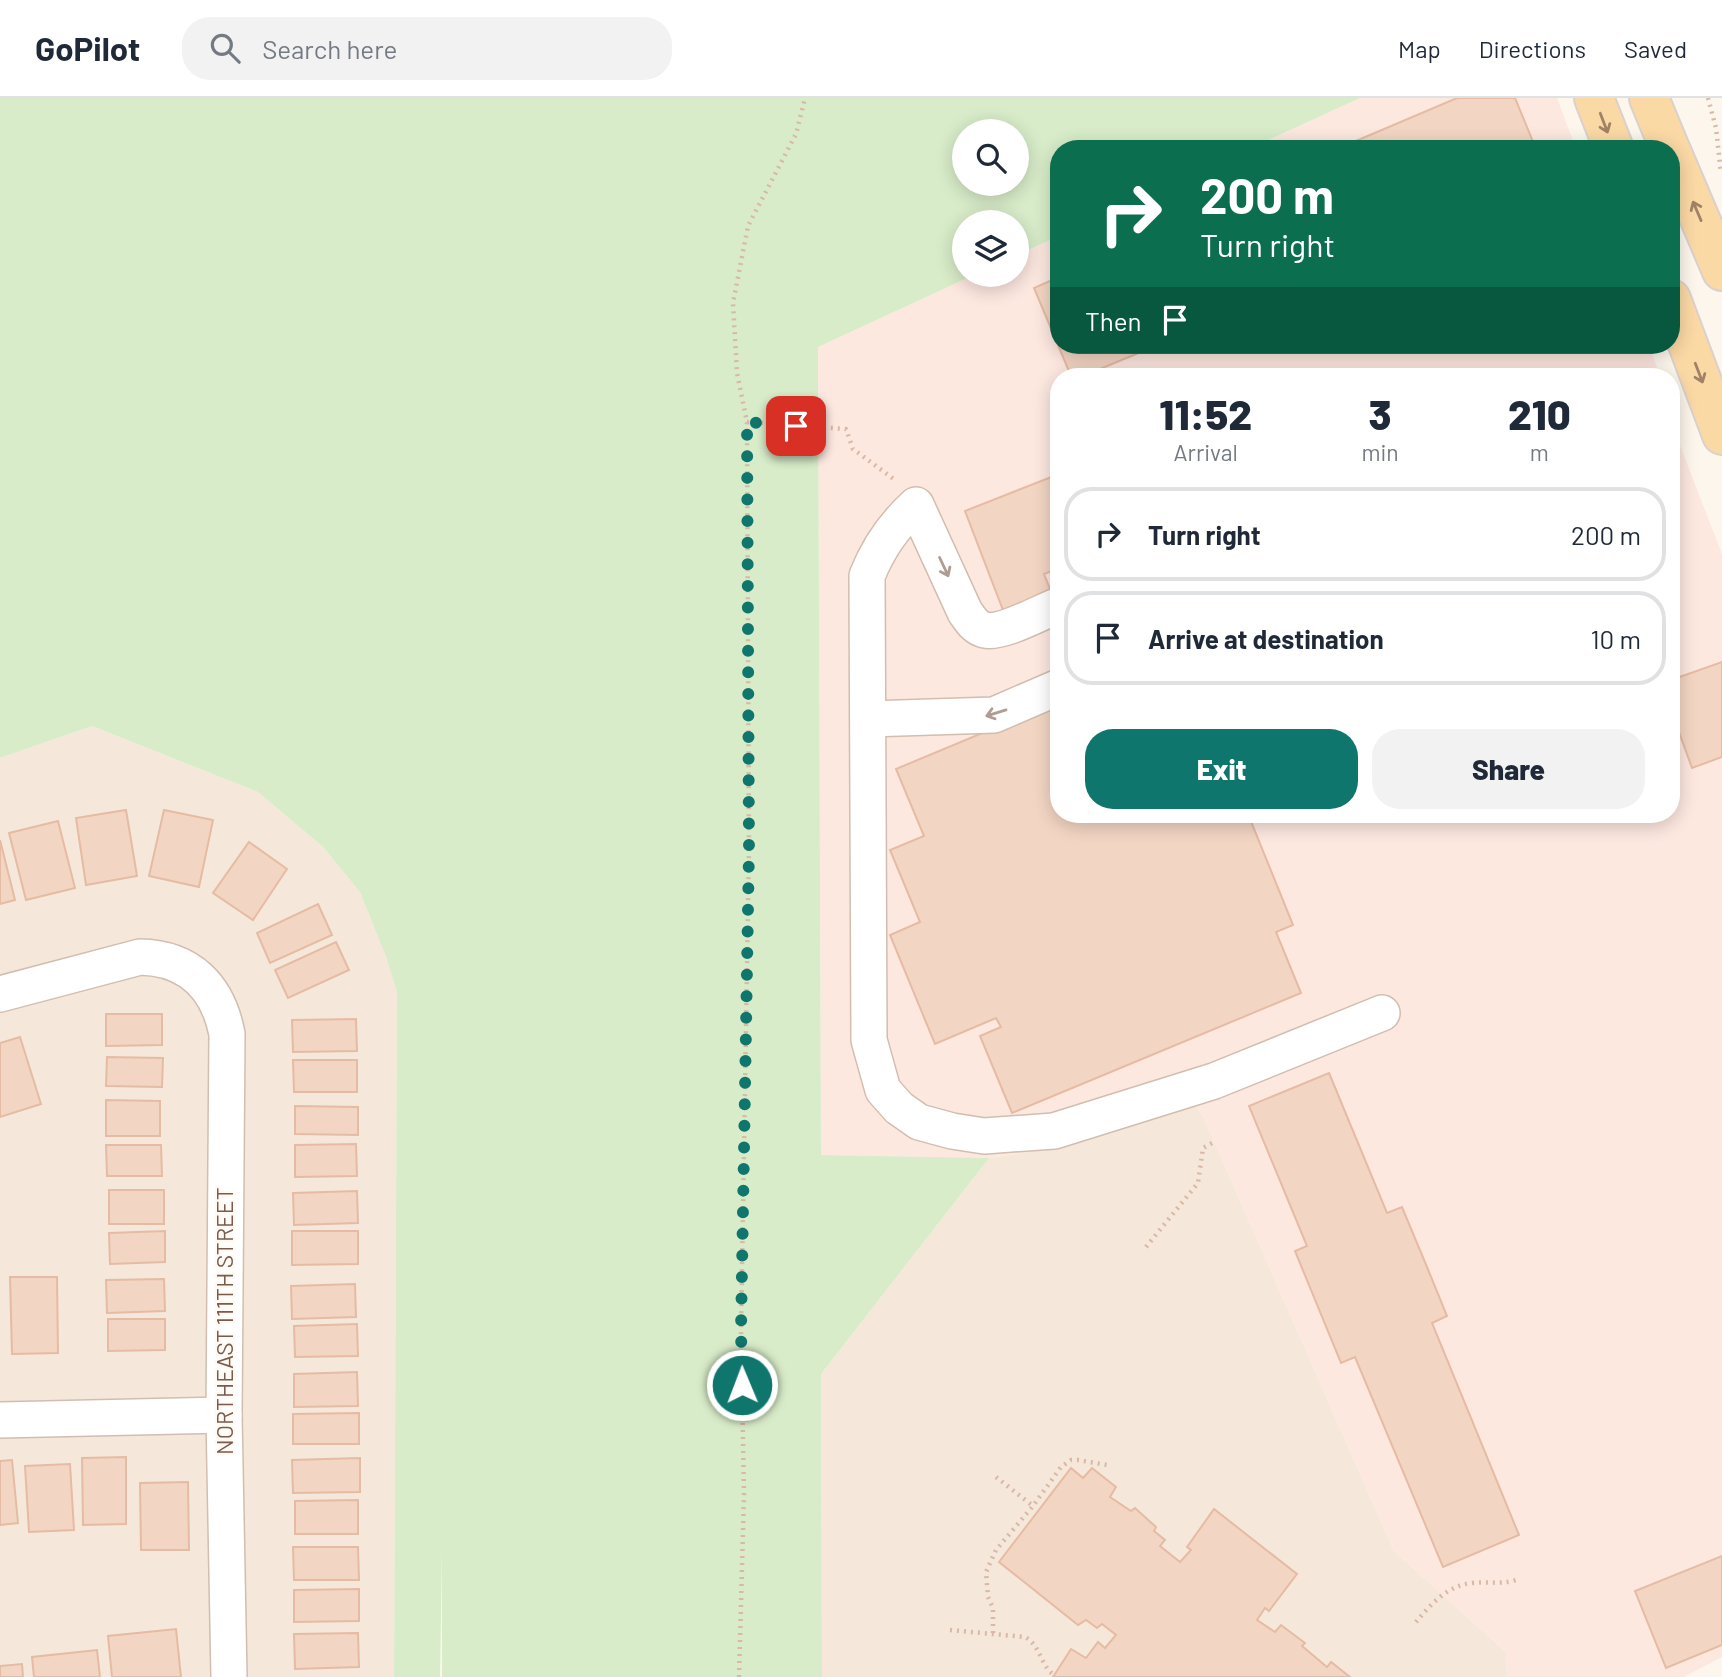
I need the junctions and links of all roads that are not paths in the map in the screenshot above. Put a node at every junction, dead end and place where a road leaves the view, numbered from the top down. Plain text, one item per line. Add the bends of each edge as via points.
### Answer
1 (1594, 98) edge
2 (1648, 98) edge
3 (1610, 140) edge
4 (1667, 140) edge
5 (1680, 171) edge
6 (1722, 271) edge
7 (1680, 323) edge
8 (1722, 435) edge
9 (1050, 609) edge
10 (1050, 691) edge
11 (868, 719) junction
12 (0, 994) edge
13 (1382, 1013) dead end
14 (224, 1415) junction
15 (0, 1420) edge
16 (229, 1677) edge

1 -> 3 main road
2 - 4 main road
6 -> 5 main road
7 -> 8 main road
11 -> 9 street via 867,576 910,496 974,624 997,631
10 -> 11 street via 994,715
11 - 13 street via 869,1040 883,1090 919,1122 984,1136 1054,1131 1214,1081
12 - 14 street, NORTHEAST 111TH STREET via 141,957 183,965 214,996 227,1034
14 - 15 street
14 - 16 street, NORTHEAST 111TH STREET

